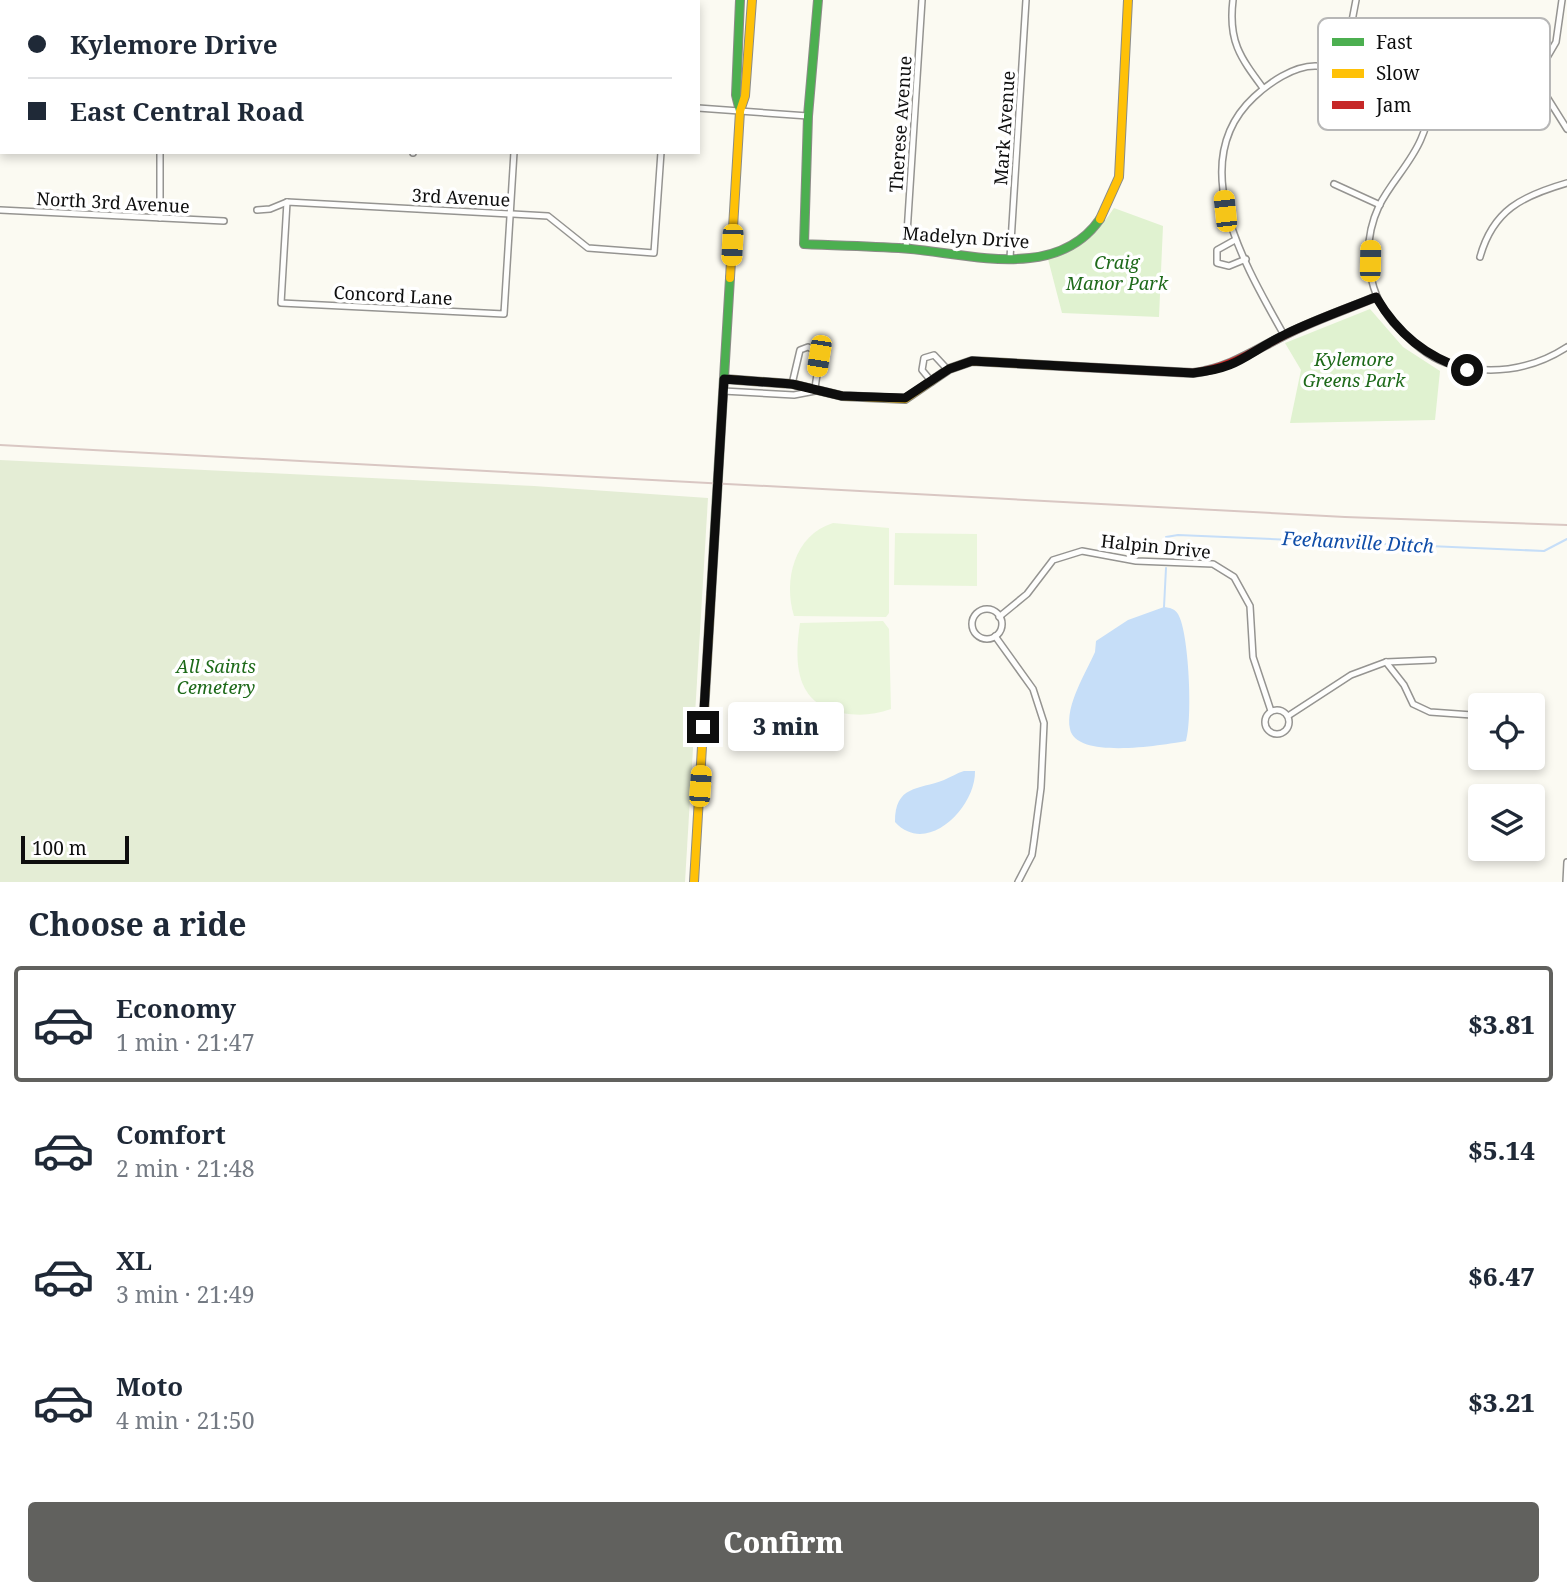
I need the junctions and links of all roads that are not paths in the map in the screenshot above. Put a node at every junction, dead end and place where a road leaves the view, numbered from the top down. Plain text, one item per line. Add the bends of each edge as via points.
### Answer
1 (740, 0) edge
2 (752, 0) edge
3 (818, 0) edge
4 (922, 0) edge
5 (1026, 0) edge
6 (1128, 0) edge
7 (1233, 0) edge
8 (1356, 0) edge
9 (1562, 0) edge
10 (1353, 18) edge
11 (1550, 52) edge
12 (1318, 66) edge
13 (1263, 88) junction
14 (1550, 102) edge
15 (700, 108) edge
16 (740, 111) junction
17 (808, 116) junction
18 (1567, 129) edge
19 (1424, 130) edge
20 (160, 154) edge
21 (514, 154) edge
22 (661, 154) edge
23 (1567, 183) edge
24 (1334, 184) dead end
25 (287, 202) junction
26 (1380, 205) junction
27 (0, 210) edge
28 (257, 210) dead end
29 (511, 213) junction
30 (160, 218) junction
31 (224, 221) dead end
32 (1236, 240) junction
33 (906, 249) junction
34 (1480, 257) dead end
35 (1010, 258) junction
36 (1246, 259) junction
37 (1376, 297) junction
38 (1284, 335) junction
39 (1567, 346) edge
40 (1560, 351) junction
41 (1567, 359) edge
42 (948, 370) junction
43 (724, 379) junction
44 (932, 382) junction
45 (792, 384) junction
46 (723, 391) junction
47 (815, 391) junction
48 (999, 617) junction
49 (995, 636) junction
50 (1433, 660) dead end
51 (1386, 662) junction
52 (1271, 710) junction
53 (1468, 715) edge
54 (1288, 716) junction
55 (1567, 862) edge
56 (694, 882) edge
57 (1018, 882) edge
58 (1566, 882) edge

1 - 16 street via 736,95
2 - 16 street
3 - 17 street
4 - 33 street, Therese Avenue
5 - 35 street, Mark Avenue
6 - 35 street, Madelyn Drive via 1119,177 1112,199 1101,221 1072,246 1045,257
7 - 13 street via 1234,45
8 - 10 street
9 - 11 street via 1556,42
12 - 13 street via 1291,71
13 - 32 street via 1232,121 1226,137 1225,211
14 - 18 street
15 - 16 street
16 - 17 street
16 - 43 street
17 - 33 street, Madelyn Drive via 804,244
19 - 26 street
20 - 30 street
21 - 29 street
22 - 29 street, 3rd Avenue via 654,253 589,248 548,216
23 - 34 street via 1510,206 1491,226
24 - 26 street
25 - 28 street, 3rd Avenue
25 - 29 street, 3rd Avenue
25 - 29 street, Concord Lane via 281,303 504,314
26 - 37 street via 1370,231 1370,279
27 - 30 street, North 3rd Avenue
30 - 31 street, North 3rd Avenue
32 - 36 street
32 - 36 street via 1217,250 1217,263 1229,266
33 - 35 street, Madelyn Drive
36 - 38 street
37 - 38 street
37 - 40 street via 1390,320 1421,349 1467,370 1506,370 1544,362
38 - 42 street via 1244,361 1205,372 972,361
39 - 40 street
40 - 41 street
42 - 44 street
42 - 44 street via 934,355 924,358 922,370
43 - 45 street
43 - 46 street
44 - 47 street via 905,398
45 - 47 street
45 - 47 street via 800,350 808,347 819,356
46 - 47 street via 794,395
46 - 56 street
48 - 49 street
48 - 49 street via 987,609 972,621 973,631 981,638
48 - 52 street, Halpin Drive via 1027,594 1053,560 1082,551 1136,561 1213,564 1234,577 1250,606 1253,657
49 - 57 street via 1033,689 1044,723 1033,848
50 - 51 street
51 - 53 street via 1413,704 1430,712
51 - 54 street via 1351,675
52 - 54 street
52 - 54 street via 1264,723 1273,734 1286,730
55 - 58 street

